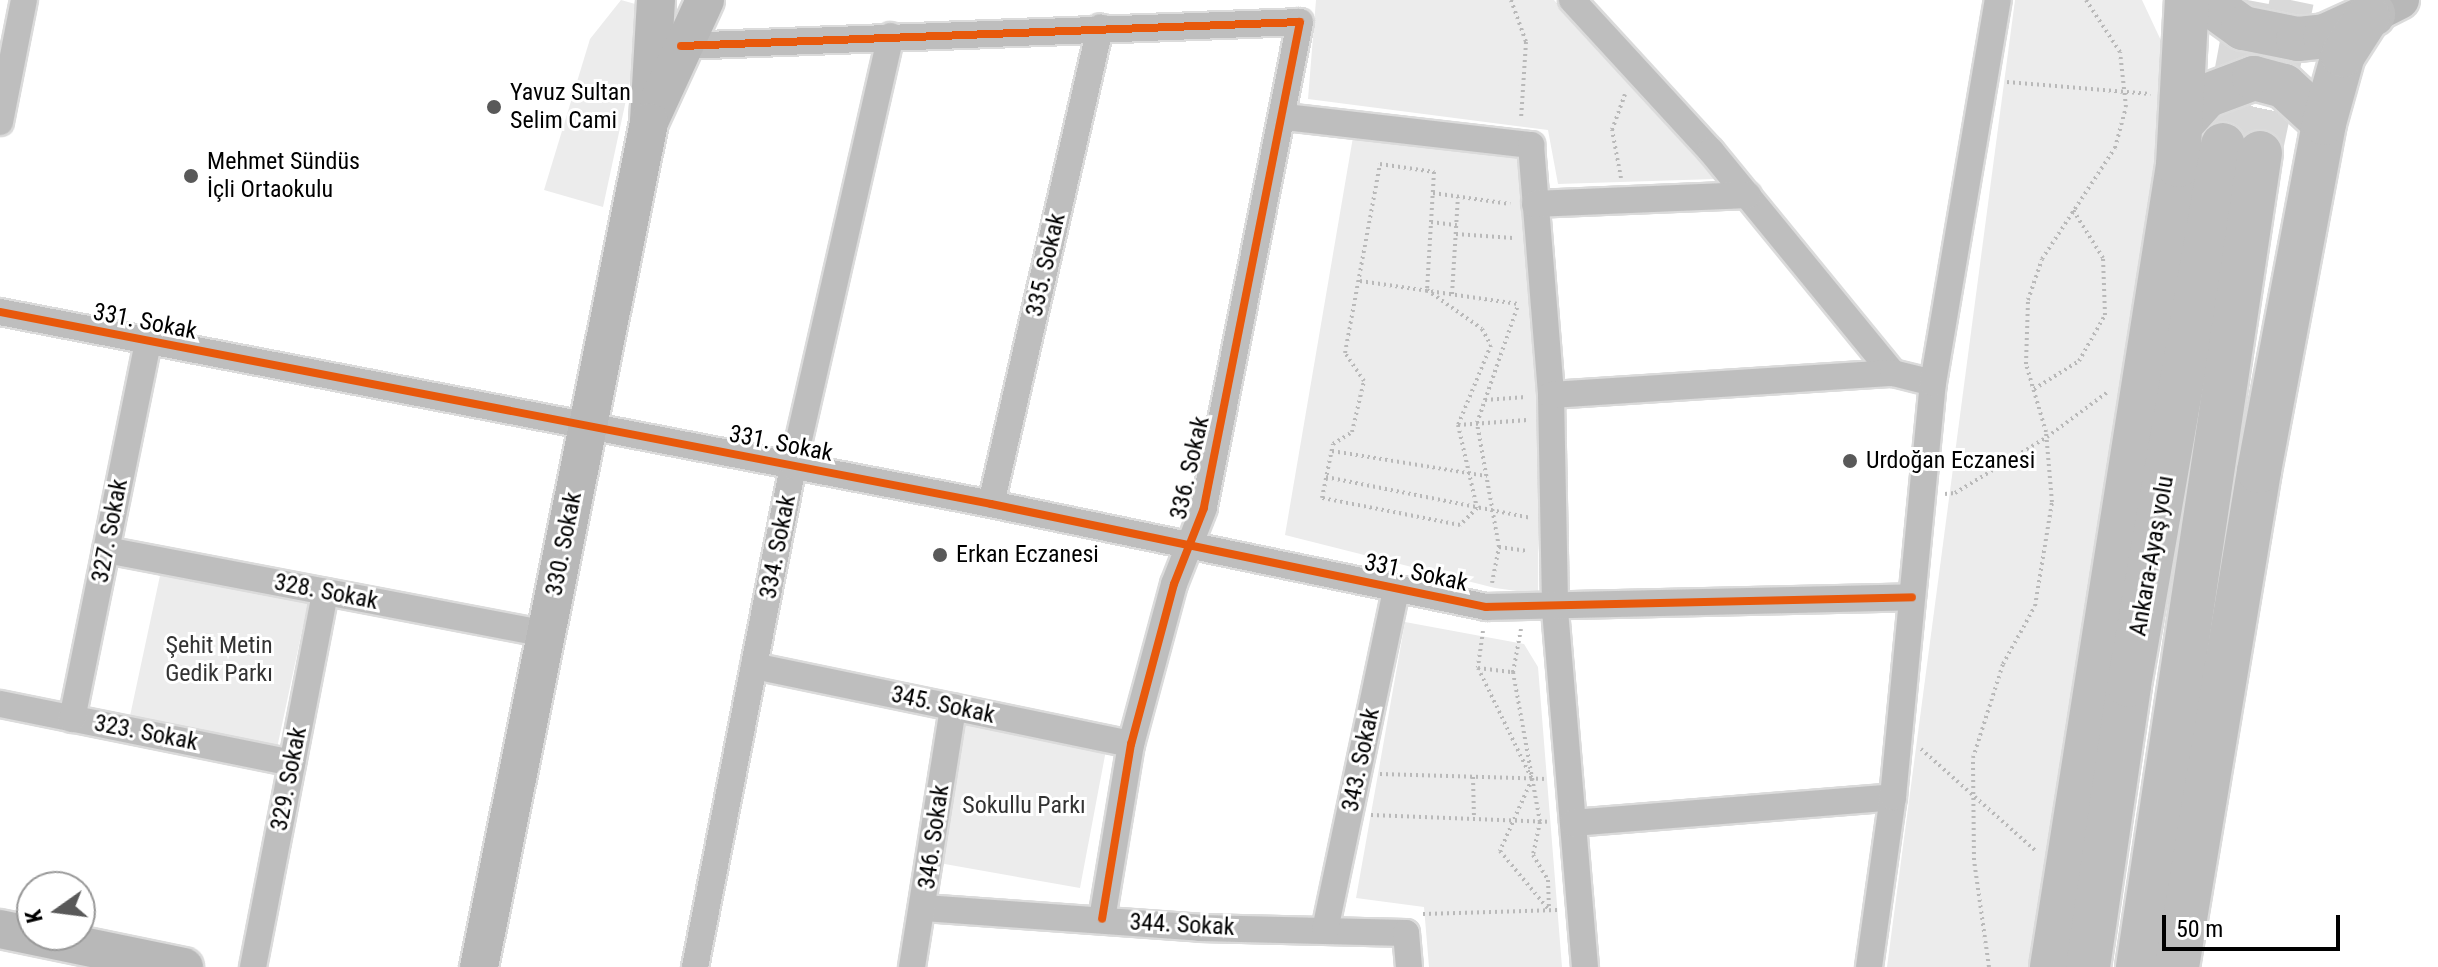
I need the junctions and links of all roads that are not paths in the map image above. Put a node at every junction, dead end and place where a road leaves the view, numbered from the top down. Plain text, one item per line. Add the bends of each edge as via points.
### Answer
1 (24, 0) edge
2 (656, 0) edge
3 (705, 0) edge
4 (1572, 0) edge
5 (1998, 0) edge
6 (2187, 0) edge
7 (2204, 0) edge
8 (2383, 7) edge
9 (1100, 27) junction
10 (891, 36) junction
11 (681, 46) junction
12 (6, 56) edge
13 (2183, 109) junction
14 (1285, 117) junction
15 (0, 122) edge
16 (649, 122) junction
17 (2324, 123) junction
18 (1748, 195) junction
19 (1527, 204) junction
20 (0, 312) edge
21 (148, 343) junction
22 (1893, 373) junction
23 (1933, 383) junction
24 (1552, 407) junction
25 (587, 428) junction
26 (793, 466) junction
27 (991, 504) junction
28 (1193, 546) junction
29 (106, 550) junction
30 (1396, 590) junction
31 (325, 592) junction
32 (1912, 597) junction
33 (1555, 610) junction
34 (546, 634) junction
35 (754, 666) junction
36 (0, 704) edge
37 (953, 707) junction
38 (72, 719) junction
39 (1131, 744) junction
40 (292, 763) junction
41 (1893, 797) junction
42 (1573, 823) junction
43 (924, 908) junction
44 (1102, 919) junction
45 (0, 929) edge
46 (1325, 930) junction
47 (184, 967) edge
48 (253, 967) edge
49 (479, 967) edge
50 (695, 967) edge
51 (912, 967) edge
52 (1409, 967) edge
53 (1585, 967) edge
54 (1869, 967) edge
55 (2052, 967) edge
56 (2088, 967) edge
57 (2138, 967) edge
58 (2177, 967) edge

1 - 12 street
2 - 16 street, 330. Sokak
3 - 11 street, 330. Sokak
4 - 18 street
5 - 23 street
6 - 13 highway
7 - 8 highway via 2243,28 2298,39 2325,36
8 - 17 highway via 2343,55
9 - 10 street
9 - 14 street, 336. Sokak via 1300,22
9 - 27 street, 335. Sokak
10 - 11 street
10 - 26 street, 334. Sokak
11 - 16 street, 330. Sokak
12 - 15 street
13 - 17 highway via 2254,78 2284,86
13 - 55 highway via 2146,389
14 - 19 street via 1531,145
14 - 28 street, 336. Sokak
16 - 25 street, 330. Sokak
17 - 58 highway via 2259,471
18 - 19 street
18 - 22 street
19 - 24 street
20 - 21 street, 331. Sokak
21 - 25 street, 331. Sokak
21 - 29 street, 327. Sokak
22 - 23 street
22 - 24 street
23 - 32 street
24 - 33 street via 1548,554
25 - 26 street, 331. Sokak
25 - 34 street, 330. Sokak
26 - 27 street, 331. Sokak
26 - 35 street, 334. Sokak
27 - 28 street, 331. Sokak
28 - 30 street, 331. Sokak
28 - 39 street, 336. Sokak via 1174,584
29 - 31 street, 328. Sokak
29 - 38 street, 327. Sokak
30 - 33 street, 331. Sokak via 1486,607
30 - 46 street, 343. Sokak
31 - 34 street, 328. Sokak
31 - 40 street, 329. Sokak
32 - 33 street, 331. Sokak
32 - 41 street
33 - 42 street
34 - 49 street, 330. Sokak
35 - 37 street, 345. Sokak
35 - 50 street, 334. Sokak
36 - 38 street, 323. Sokak
37 - 39 street, 345. Sokak
37 - 43 street, 346. Sokak
38 - 40 street, 323. Sokak
39 - 44 street, 336. Sokak
40 - 48 street, 329. Sokak
41 - 42 street
41 - 54 street
42 - 53 street
43 - 44 street, 344. Sokak
43 - 51 street, 346. Sokak
44 - 46 street, 344. Sokak
45 - 47 street
46 - 52 street, 344. Sokak via 1406,933
56 - 57 highway, Ankara-Ayaş yolu via 2129,685 2242,149

